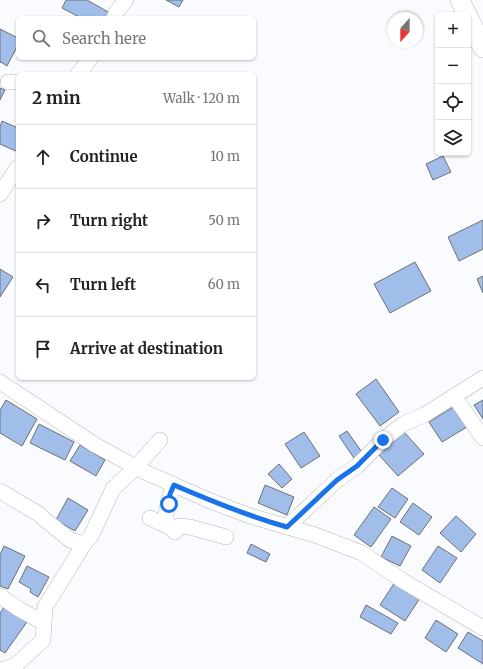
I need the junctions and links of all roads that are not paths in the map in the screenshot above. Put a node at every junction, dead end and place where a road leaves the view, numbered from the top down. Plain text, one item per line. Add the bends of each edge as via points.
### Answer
1 (126, 0) edge
2 (460, 0) edge
3 (466, 12) edge
4 (115, 16) edge
5 (471, 22) edge
6 (483, 48) edge
7 (90, 60) edge
8 (80, 72) edge
9 (16, 170) edge
10 (0, 194) edge
11 (483, 378) edge
12 (0, 382) edge
13 (454, 396) junction
14 (483, 438) edge
15 (160, 440) dead end
16 (136, 467) junction
17 (174, 485) junction
18 (0, 491) edge
19 (150, 518) dead end
20 (287, 527) junction
21 (175, 532) junction
22 (226, 537) dead end
23 (84, 544) junction
24 (0, 596) edge
25 (44, 623) junction
26 (483, 628) edge
27 (4, 669) edge

1 - 4 street
2 - 3 street
5 - 6 street
7 - 8 street
9 - 10 street
11 - 13 street
12 - 16 street via 96,445
13 - 14 street
13 - 20 street via 424,415 403,424
15 - 16 street
16 - 17 street
16 - 23 street via 113,489
17 - 20 street via 250,516
17 - 21 street via 166,519
18 - 23 street via 37,513 70,540
19 - 21 street
20 - 26 street via 362,553 403,581
21 - 22 street via 180,526
23 - 25 street via 45,607
24 - 25 street
25 - 27 street via 43,640 16,665

